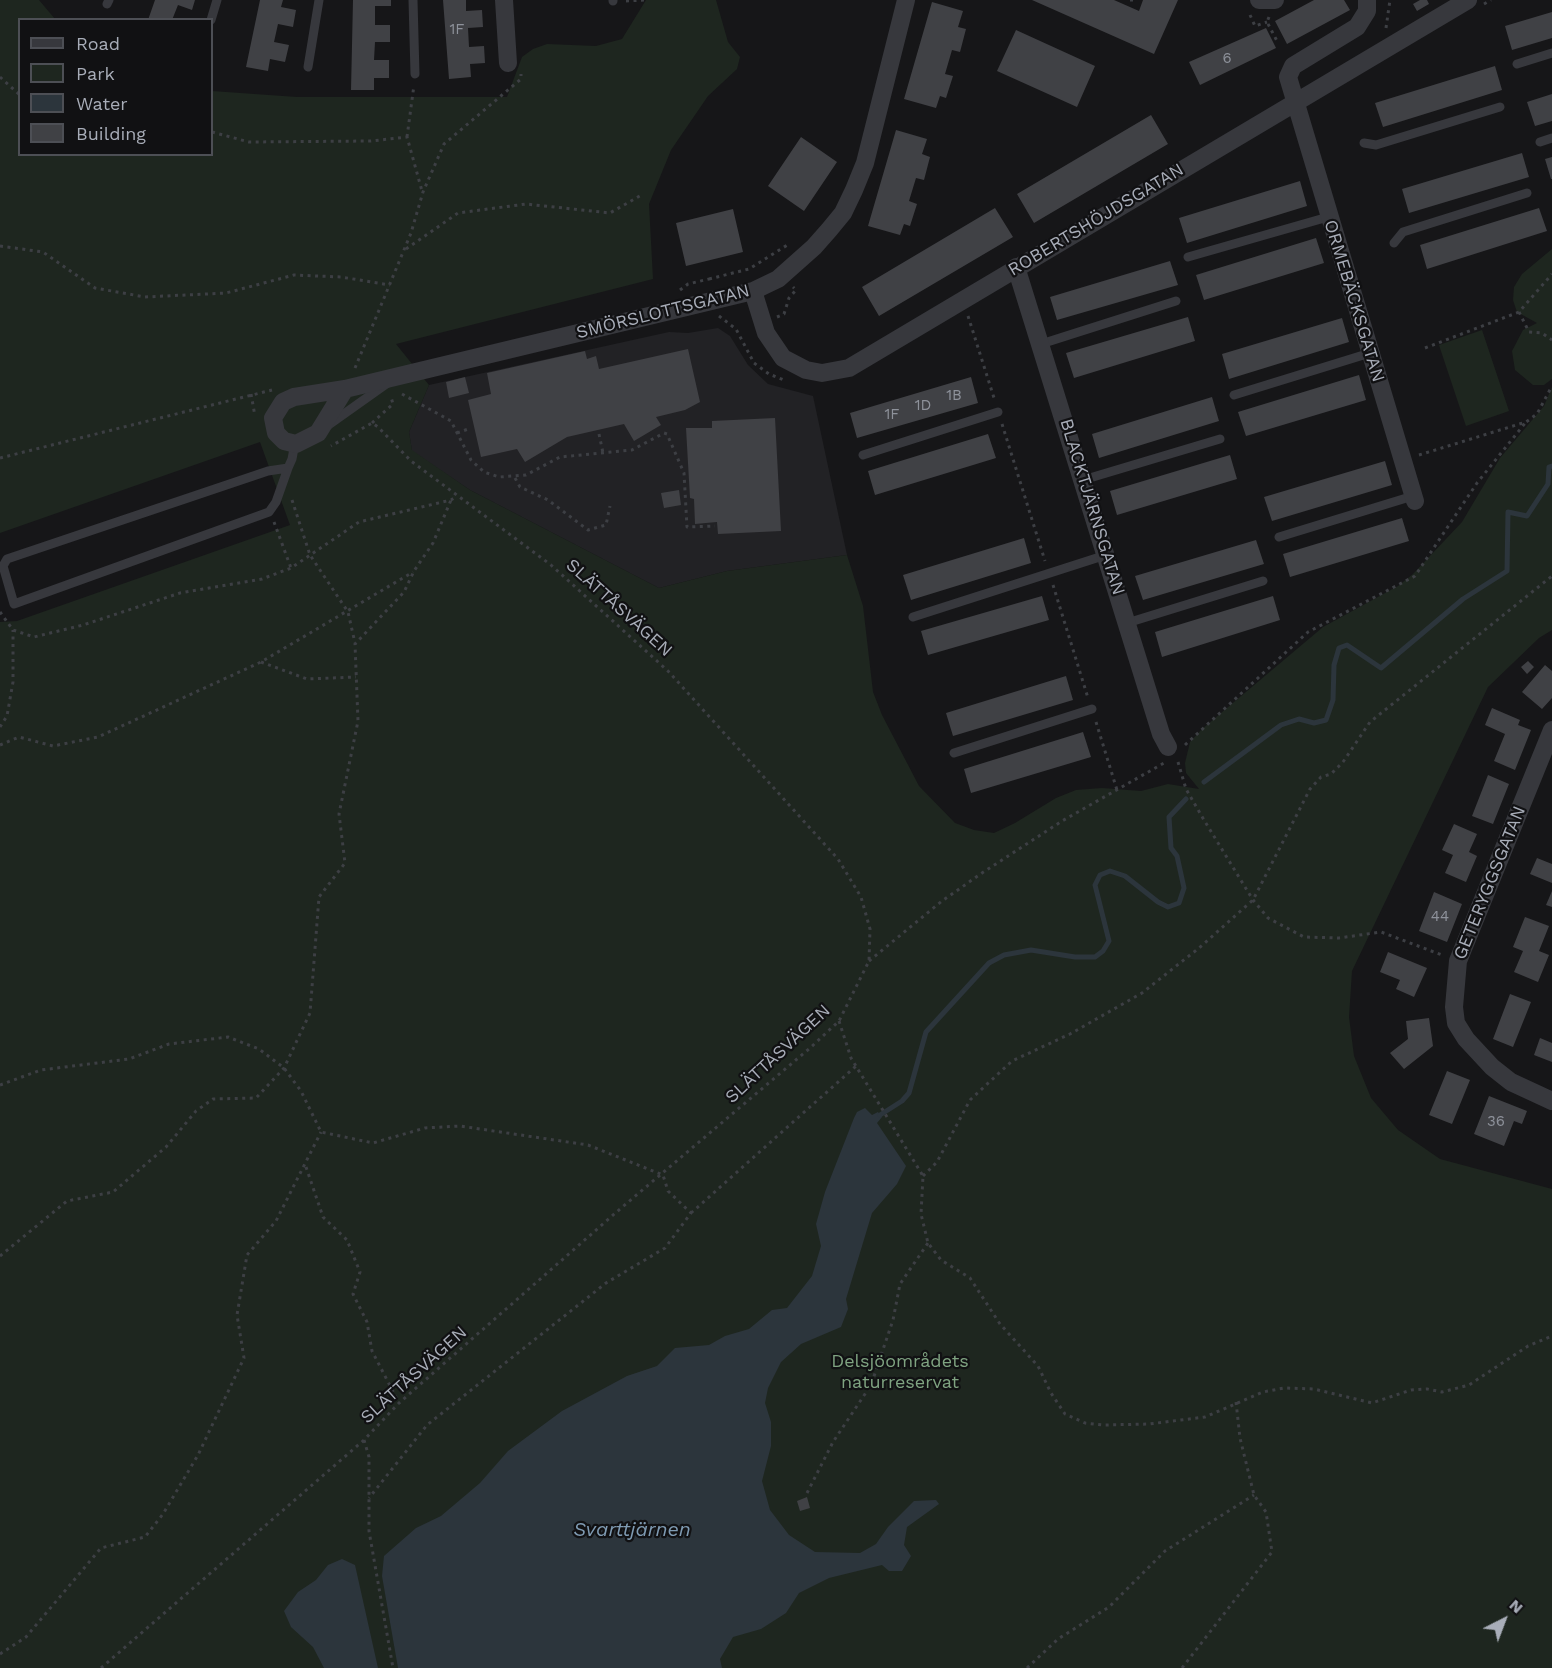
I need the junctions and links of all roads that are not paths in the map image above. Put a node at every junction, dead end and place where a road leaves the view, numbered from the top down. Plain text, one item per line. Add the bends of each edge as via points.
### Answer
1 (217, 0) edge
2 (319, 0) edge
3 (413, 0) edge
4 (504, 0) edge
5 (906, 0) edge
6 (1274, 0) edge
7 (1367, 0) edge
8 (1468, 0) edge
9 (1450, 5) edge
10 (1254, 7) edge
11 (212, 18) edge
12 (1552, 53) edge
13 (1517, 64) dead end
14 (515, 66) road end
15 (308, 67) dead end
16 (415, 74) road end
17 (1293, 102) junction
18 (1500, 107) dead end
19 (1552, 138) edge
20 (1540, 142) dead end
21 (1364, 143) dead end
22 (1527, 193) dead end
23 (1328, 217) junction
24 (1394, 243) dead end
25 (1188, 258) dead end
26 (1016, 267) junction
27 (753, 291) junction
28 (1176, 301) dead end
29 (1041, 344) junction
30 (1370, 353) junction
31 (391, 380) junction
32 (345, 388) junction
33 (1234, 395) dead end
34 (998, 412) road end
35 (1220, 439) dead end
36 (324, 440) junction
37 (295, 443) junction
38 (863, 455) dead end
39 (288, 468) junction
40 (1083, 480) junction
41 (1414, 499) joint
42 (1279, 537) dead end
43 (1106, 555) junction
44 (1263, 581) dead end
45 (913, 617) dead end
46 (1127, 623) junction
47 (1092, 710) road end
48 (1552, 730) edge
49 (1174, 752) road end
50 (954, 753) dead end
51 (1552, 1101) edge

1 - 11 lane
2 - 15 lane
3 - 16 lane
4 - 14 street
5 - 27 street, SMÖRSLOTTSGATAN via 865,163 843,213 778,279
6 - 10 street
7 - 17 street, ORMEBÄCKSGATAN via 1367,11 1357,27 1289,71
8 - 9 street, ROBERTSHÖJDSGATAN
9 - 17 street, ROBERTSHÖJDSGATAN
12 - 13 lane
17 - 23 street, ORMEBÄCKSGATAN
17 - 26 street, ROBERTSHÖJDSGATAN
18 - 21 lane via 1376,145
19 - 20 lane
22 - 24 lane via 1402,232
23 - 25 lane
23 - 30 street, ORMEBÄCKSGATAN
26 - 27 street, ROBERTSHÖJDSGATAN via 849,368 834,372 806,370 783,358 766,333
26 - 29 street, BLACKTJÄRNSGATAN
27 - 31 street, SMÖRSLOTTSGATAN
28 - 29 lane
29 - 40 street, BLACKTJÄRNSGATAN
30 - 33 lane
30 - 41 street, ORMEBÄCKSGATAN
31 - 32 street, SMÖRSLOTTSGATAN
31 - 36 lane
32 - 36 street
32 - 37 street, SMÖRSLOTTSGATAN via 294,397 279,406 273,418 276,433 284,441
34 - 38 lane
35 - 40 lane
36 - 37 street
37 - 39 lane
39 - 39 lane via 269,512 14,604 3,566 7,559 268,471
40 - 43 street, BLACKTJÄRNSGATAN
41 - 42 lane
43 - 45 lane
43 - 46 street, BLACKTJÄRNSGATAN
44 - 46 lane
46 - 49 street, BLACKTJÄRNSGATAN via 1161,734
47 - 50 lane
48 - 51 street, GETERYGGSGATAN via 1458,961 1454,1006 1456,1023 1492,1067 1511,1082

